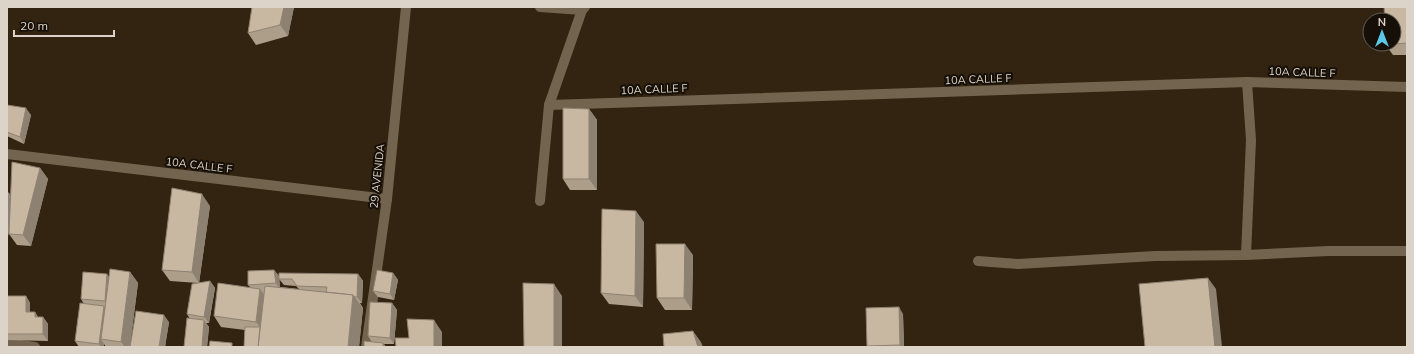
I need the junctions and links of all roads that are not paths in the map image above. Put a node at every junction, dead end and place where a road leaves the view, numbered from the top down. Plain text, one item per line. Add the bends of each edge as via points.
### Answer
1 (406, 7) edge
2 (540, 7) edge
3 (583, 9) edge
4 (1247, 82) junction
5 (1407, 87) edge
6 (549, 105) junction
7 (7, 154) edge
8 (387, 200) junction
9 (540, 201) dead end
10 (1407, 251) edge
11 (1246, 255) junction
12 (978, 261) dead end
13 (7, 343) edge
14 (35, 347) edge
15 (366, 347) edge

1 - 8 street, 29 AVENIDA
2 - 3 street
3 - 6 street
4 - 5 street, 10A CALLE F
4 - 6 street, 10A CALLE F
4 - 11 street via 1251,140
6 - 9 street
7 - 8 street, 10A CALLE F
8 - 15 street, 29 AVENIDA
10 - 11 street
11 - 12 street via 1155,256 1018,264
13 - 14 street

